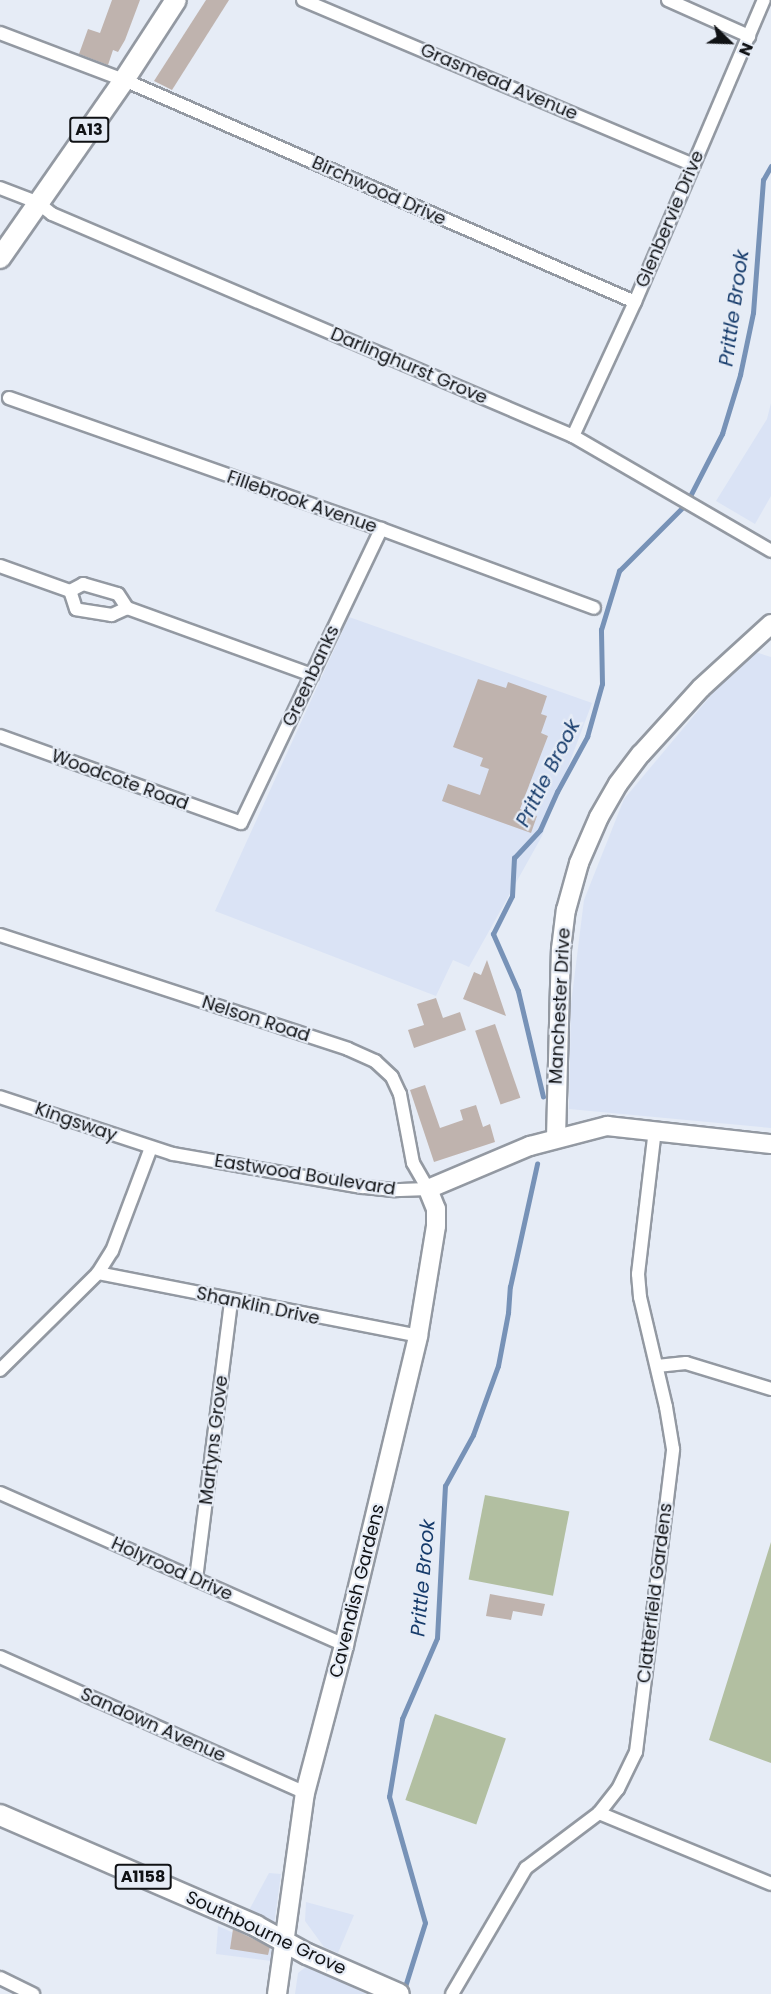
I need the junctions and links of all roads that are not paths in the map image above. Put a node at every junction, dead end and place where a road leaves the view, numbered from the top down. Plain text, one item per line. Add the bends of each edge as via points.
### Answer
1 (176, 0) edge
2 (303, 0) edge
3 (668, 0) edge
4 (764, 0) edge
5 (0, 33) edge
6 (749, 36) junction
7 (124, 80) junction
8 (694, 165) junction
9 (0, 188) edge
10 (37, 202) junction
11 (0, 258) edge
12 (635, 302) junction
13 (3, 396) edge
14 (573, 436) junction
15 (381, 529) junction
16 (771, 551) edge
17 (0, 566) edge
18 (70, 591) junction
19 (127, 608) junction
20 (594, 608) dead end
21 (771, 624) edge
22 (312, 675) junction
23 (0, 736) edge
24 (241, 823) joint
25 (0, 935) edge
26 (1, 1099) edge
27 (655, 1130) junction
28 (556, 1138) junction
29 (771, 1144) edge
30 (152, 1148) junction
31 (428, 1189) junction
32 (98, 1274) junction
33 (231, 1300) junction
34 (418, 1336) junction
35 (657, 1366) junction
36 (0, 1370) edge
37 (771, 1389) edge
38 (0, 1493) edge
39 (196, 1579) junction
40 (344, 1645) junction
41 (0, 1657) edge
42 (305, 1793) junction
43 (599, 1813) junction
44 (0, 1815) edge
45 (771, 1884) edge
46 (284, 1940) junction
47 (0, 1978) edge
48 (397, 1993) edge
49 (33, 1994) edge
50 (277, 1994) edge
51 (452, 1994) edge

1 - 7 main road, A13
2 - 8 street, Grasmead Avenue
3 - 6 street
4 - 6 street, Glenbervie Drive
5 - 7 street, Birchwood Drive
6 - 8 street, Glenbervie Drive
7 - 10 main road, A13
7 - 12 street, Birchwood Drive
8 - 12 street, Glenbervie Drive
9 - 10 street, Darlinghurst Grove
10 - 11 main road, A13
10 - 14 street, Darlinghurst Grove via 51,214
12 - 14 street, Glenbervie Drive
13 - 15 street, Fillebrook Avenue
14 - 16 street, Darlinghurst Grove
15 - 20 street, Fillebrook Avenue
15 - 22 street, Greenbanks
17 - 18 street
18 - 19 street via 83,584 118,594
18 - 19 street via 76,609 112,615
19 - 22 street
21 - 28 street, Manchester Drive via 700,688 641,754 599,817 579,862 566,910 561,949
22 - 24 street, Greenbanks
23 - 24 street, Woodcote Road
25 - 31 street, Nelson Road via 375,1061 392,1077 400,1094 413,1163
26 - 30 street, Kingsway
27 - 28 street, Eastwood Boulevard via 607,1125
27 - 29 street, Eastwood Boulevard
27 - 35 street, Clatterfield Gardens via 638,1274
28 - 31 street, Eastwood Boulevard
30 - 31 street, Eastwood Boulevard via 362,1187
30 - 32 street via 112,1251
31 - 34 street, Cavendish Gardens via 436,1226
32 - 33 street, Shanklin Drive
32 - 36 street
33 - 34 street, Shanklin Drive
33 - 39 street, Martyns Grove
34 - 40 street, Cavendish Gardens
35 - 37 street via 686,1363
35 - 43 street, Clatterfield Gardens via 673,1449 636,1752 618,1789
38 - 39 street, Holyrood Drive
39 - 40 street, Holyrood Drive
40 - 42 street, Cavendish Gardens
41 - 42 street, Sandown Avenue
42 - 46 street, Cavendish Gardens
43 - 45 street
43 - 51 street, Clatterfield Gardens via 526,1868
44 - 46 main road, Southbourne Grove / A1158
46 - 48 main road, Southbourne Grove / A1158
46 - 50 street, Cavendish Gardens
47 - 49 street

